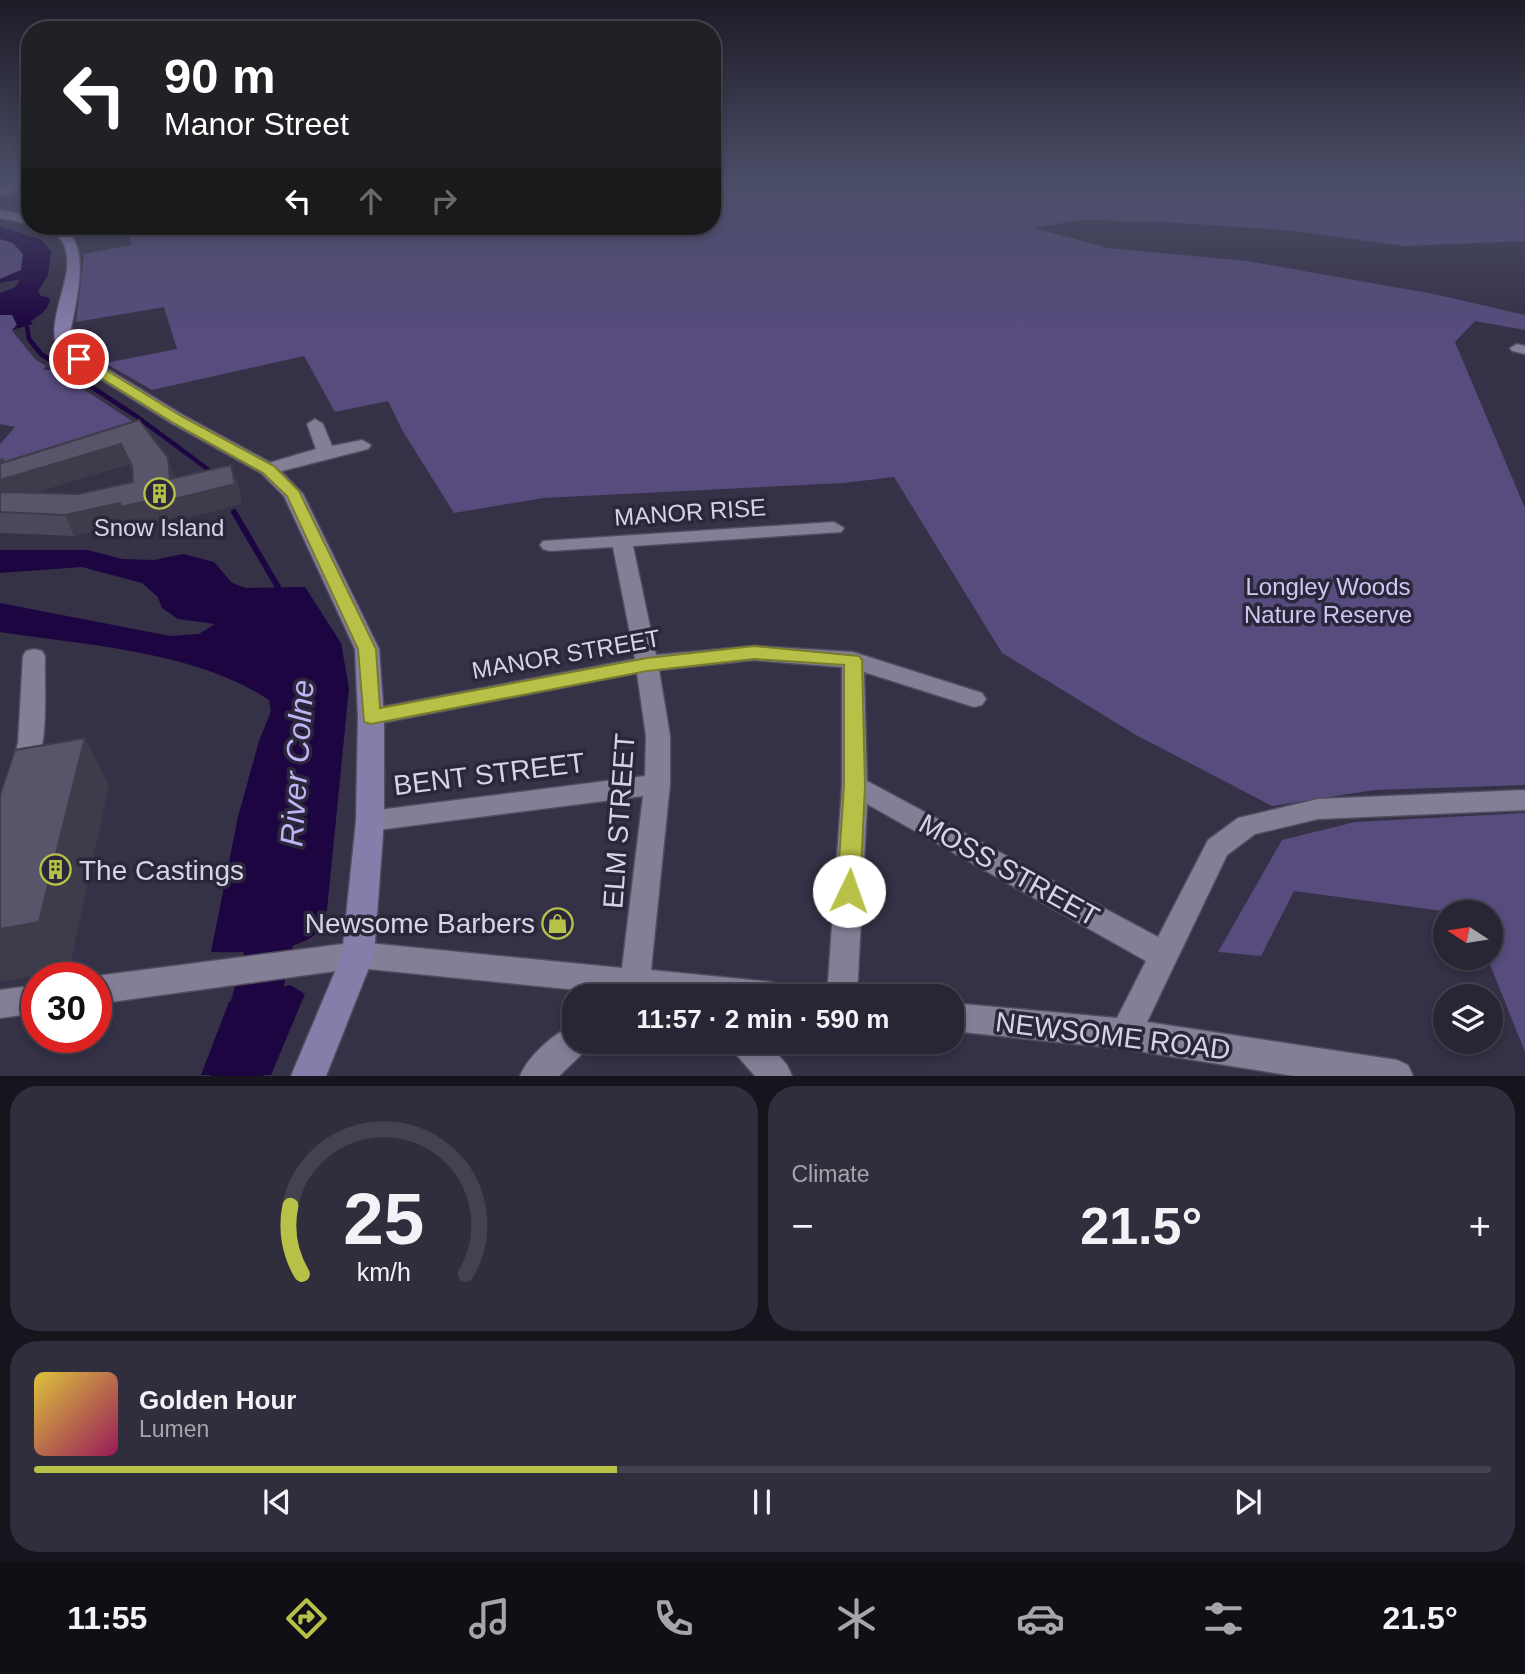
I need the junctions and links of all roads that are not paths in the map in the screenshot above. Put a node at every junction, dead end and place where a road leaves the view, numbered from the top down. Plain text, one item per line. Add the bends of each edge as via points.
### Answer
1 (65, 235) edge
2 (315, 424) dead end
3 (362, 445) dead end
4 (326, 452) junction
5 (268, 470) junction
6 (834, 528) dead end
7 (622, 541) junction
8 (550, 545) dead end
9 (34, 656) dead end
10 (853, 660) junction
11 (647, 664) junction
12 (974, 699) dead end
13 (371, 717) junction
14 (657, 784) junction
15 (855, 786) junction
16 (17, 793) edge
17 (1525, 800) edge
18 (370, 821) junction
19 (1163, 955) junction
20 (349, 956) junction
21 (586, 984) edge
22 (629, 984) edge
23 (843, 984) edge
24 (112, 988) edge
25 (21, 1001) edge
26 (0, 1004) edge
27 (964, 1018) edge
28 (1125, 1034) junction
29 (562, 1051) edge
30 (757, 1054) edge
31 (308, 1076) edge
32 (536, 1076) edge
33 (776, 1076) edge
34 (1397, 1076) edge

1 - 5 street via 74,253 61,340 66,351
2 - 4 street
3 - 4 street
4 - 5 street
5 - 13 street via 293,494 367,649
6 - 7 street, MANOR RISE
7 - 8 street, MANOR RISE
7 - 11 street, ELM STREET
9 - 16 street via 30,743
10 - 11 street, MANOR STREET via 754,653
10 - 12 street, MANOR STREET
10 - 15 street
11 - 13 street, MANOR STREET
11 - 14 street, ELM STREET via 658,736
13 - 18 street
14 - 18 street, BENT STREET
14 - 22 street, ELM STREET
15 - 19 street, MOSS STREET
15 - 23 street
17 - 19 street via 1318,809 1247,825 1217,848
18 - 20 street
19 - 28 street
20 - 21 street
20 - 24 street
20 - 31 street
25 - 26 street
27 - 28 street, NEWSOME ROAD
28 - 34 street, NEWSOME ROAD
29 - 32 street
30 - 33 street

